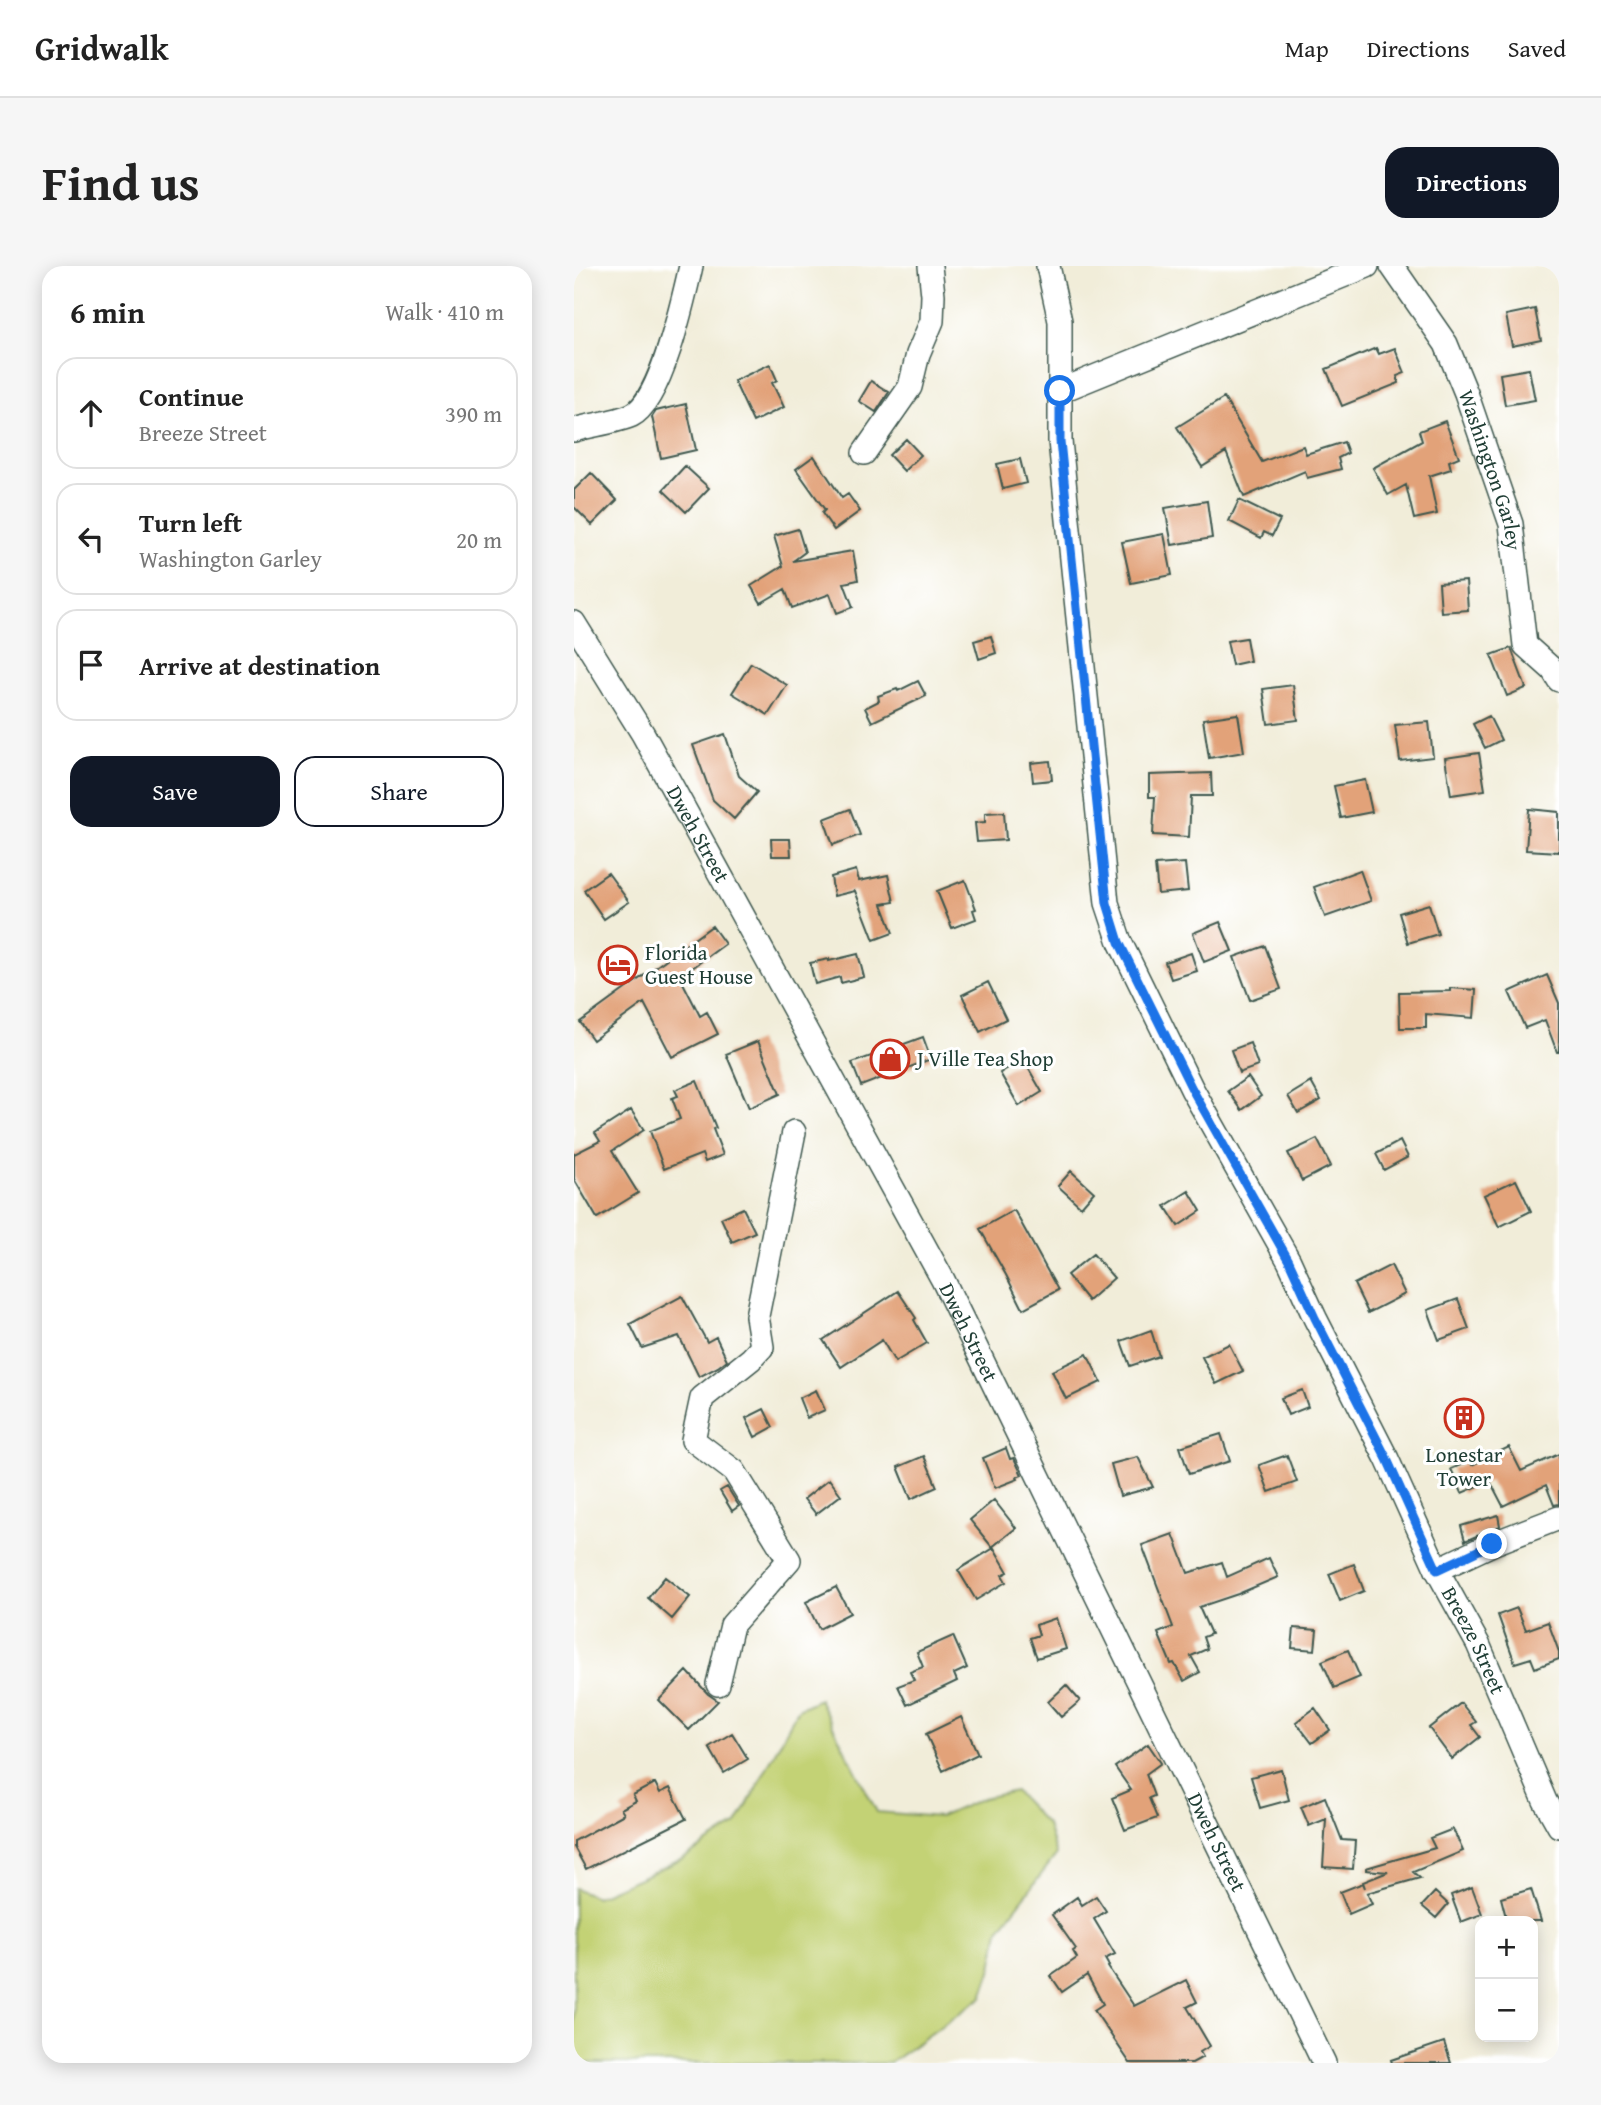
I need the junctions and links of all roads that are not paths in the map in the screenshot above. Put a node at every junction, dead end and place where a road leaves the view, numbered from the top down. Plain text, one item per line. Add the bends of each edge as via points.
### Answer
1 (691, 266) edge
2 (930, 266) edge
3 (1048, 266) edge
4 (1367, 266) edge
5 (1392, 266) edge
6 (1060, 391) junction
7 (574, 429) edge
8 (864, 453) dead end
9 (574, 623) edge
10 (1559, 680) edge
11 (794, 1132) dead end
12 (1559, 1518) edge
13 (1437, 1570) junction
14 (718, 1684) dead end
15 (1559, 1826) edge
16 (1316, 2059) edge

1 - 7 street via 673,337 648,399 634,414
2 - 8 street via 932,321 910,387
3 - 6 street, Breeze Street via 1060,321
4 - 6 street
5 - 10 street, Washington Garley via 1446,344 1456,368 1511,524 1525,645
6 - 13 street, Breeze Street via 1060,441 1107,903 1119,942 1192,1089 1289,1261
9 - 16 street, Dweh Street via 643,734 943,1280
11 - 14 street via 757,1316 762,1347 702,1398 693,1440 734,1471 789,1560 732,1625
12 - 13 street
13 - 15 street, Breeze Street via 1478,1644

